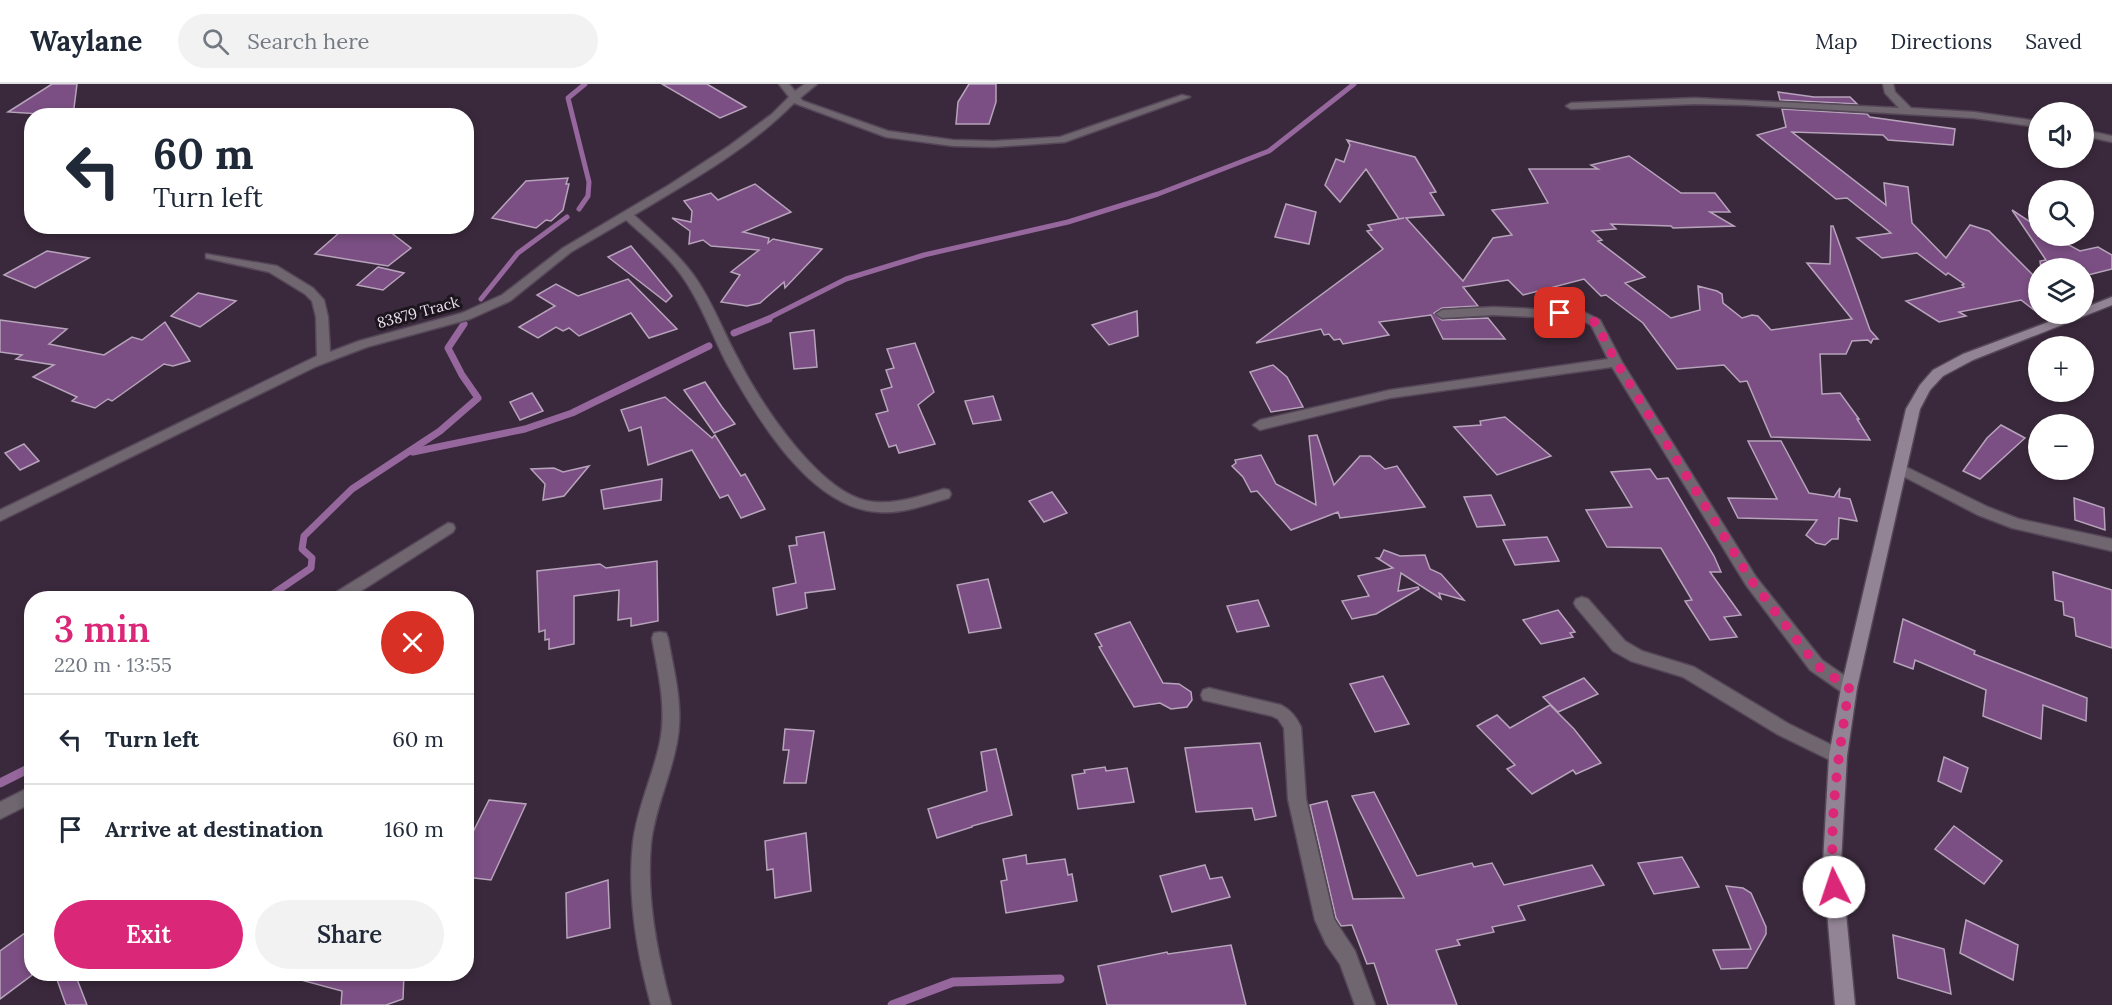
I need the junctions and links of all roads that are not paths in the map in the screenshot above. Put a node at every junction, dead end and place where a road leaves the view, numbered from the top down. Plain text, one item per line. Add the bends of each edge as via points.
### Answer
1 (784, 84) edge
2 (812, 84) edge
3 (1888, 84) edge
4 (1185, 97) dead end
5 (795, 98) junction
6 (1571, 106) dead end
7 (1908, 111) junction
8 (2028, 122) edge
9 (2094, 136) edge
10 (2112, 139) edge
11 (627, 215) junction
12 (210, 256) dead end
13 (2112, 301) edge
14 (2094, 308) edge
15 (1442, 314) dead end
16 (2054, 324) edge
17 (324, 358) junction
18 (1616, 362) junction
19 (1260, 425) dead end
20 (1900, 469) junction
21 (944, 494) dead end
22 (0, 516) edge
23 (448, 528) dead end
24 (2112, 545) edge
25 (350, 591) edge
26 (1582, 603) dead end
27 (660, 638) dead end
28 (1849, 688) junction
29 (1209, 695) dead end
30 (1838, 756) junction
31 (24, 798) edge
32 (0, 811) edge
33 (662, 1005) edge
34 (1365, 1005) edge
35 (1845, 1005) edge

1 - 5 street
2 - 5 street, 83879 Track
3 - 7 street via 1890,93
4 - 5 street via 1061,140 994,144 886,134 811,108
5 - 11 street, 83879 Track via 733,148
6 - 7 street via 1695,101
7 - 8 street
9 - 10 street
11 - 17 street, 83879 Track via 567,250 490,306
11 - 21 street via 687,273 735,366 782,438 816,477 843,498 867,506 910,505
12 - 17 street via 273,269 309,291 318,300 322,317
13 - 14 street
15 - 18 street via 1493,310 1582,315 1596,323
16 - 20 street via 1968,357 1938,373 1912,410
17 - 22 street, 83879 Track
18 - 19 street via 1390,394
18 - 28 street via 1751,580 1816,665
20 - 24 street via 2017,524
20 - 28 street
23 - 25 street
26 - 30 street via 1619,646 1637,656 1688,672 1783,729
27 - 33 street via 671,724 642,842 641,886 653,977
28 - 30 street
29 - 34 street via 1275,710 1284,714 1292,727 1298,799 1323,913 1348,958
30 - 35 street via 1832,863
31 - 32 street

